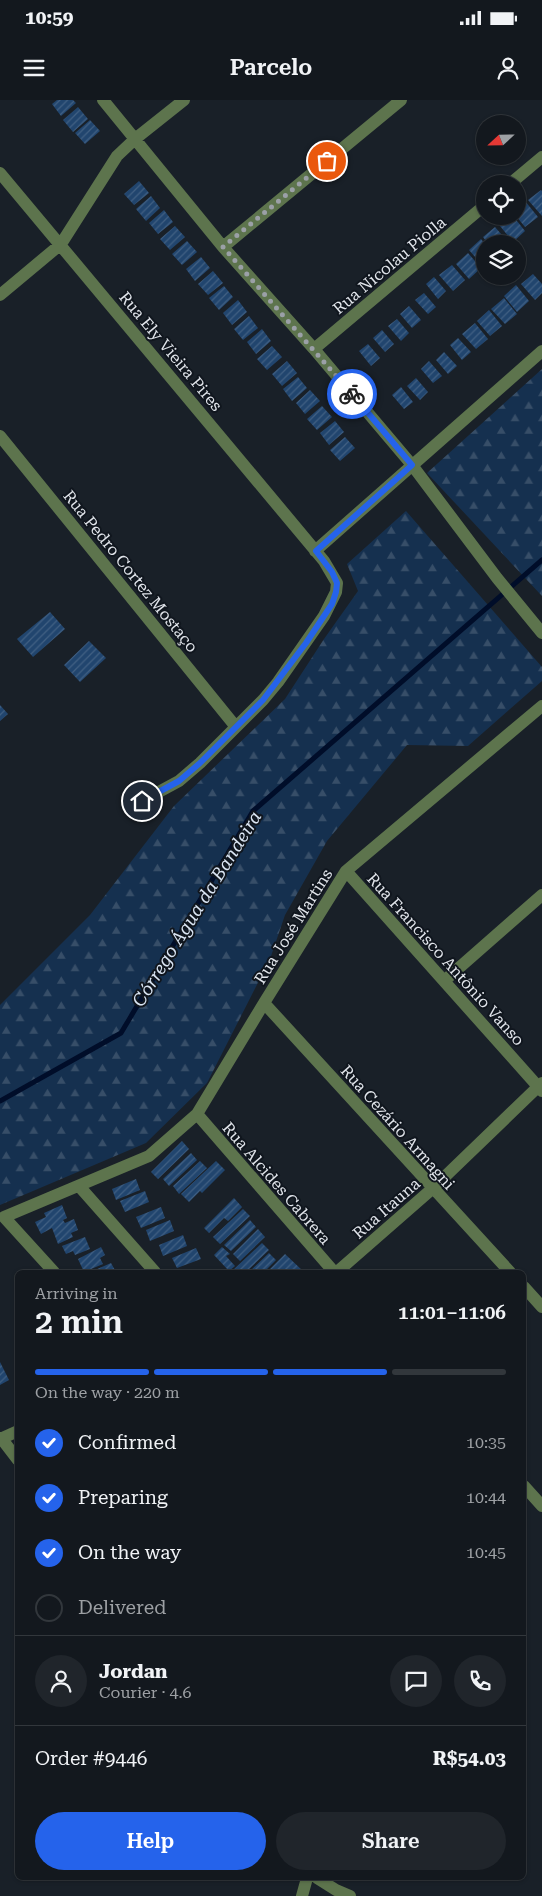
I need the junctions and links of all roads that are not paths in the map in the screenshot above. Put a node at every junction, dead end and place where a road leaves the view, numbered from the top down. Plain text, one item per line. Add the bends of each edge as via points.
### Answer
1 (103, 100) edge
2 (184, 100) edge
3 (401, 100) edge
4 (135, 139) junction
5 (542, 157) edge
6 (0, 173) edge
7 (521, 175) edge
8 (476, 213) edge
9 (61, 244) junction
10 (223, 247) junction
11 (0, 295) edge
12 (314, 349) junction
13 (542, 351) edge
14 (0, 436) edge
15 (412, 465) junction
16 (316, 551) junction
17 (542, 633) edge
18 (542, 706) edge
19 (236, 727) junction
20 (142, 801) dead end
21 (346, 871) junction
22 (542, 895) edge
23 (444, 981) junction
24 (264, 1003) junction
25 (541, 1087) edge
26 (196, 1114) junction
27 (78, 1186) junction
28 (432, 1189) junction
29 (52, 1270) edge
30 (153, 1270) edge
31 (333, 1270) edge
32 (337, 1270) edge
33 (508, 1270) edge
34 (526, 1290) edge
35 (542, 1307) edge
36 (15, 1432) edge
37 (1, 1439) edge
38 (15, 1456) edge
39 (526, 1488) edge
40 (542, 1506) edge
41 (306, 1880) edge
42 (320, 1880) edge
43 (302, 1896) edge
44 (350, 1896) edge

1 - 4 street
2 - 4 street
3 - 10 street
4 - 9 street via 105,173
4 - 10 street
5 - 7 street
6 - 9 street, Rua Ely Vieira Pires
8 - 12 street, Rua Nicolau Piolla
9 - 11 street
9 - 16 street, Rua Ely Vieira Pires
10 - 12 street
12 - 15 street
13 - 15 street
14 - 19 street, Rua Pedro Cortez Mostaço
15 - 16 street
15 - 17 street
16 - 19 street, Rua Ely Vieira Pires via 337,583 332,604 278,682
18 - 21 street, Rua José Martins
19 - 20 street, Rua Ely Vieira Pires via 179,781
21 - 23 street, Rua Francisco Antônio Vanso
21 - 24 street, Rua José Martins
22 - 23 street
23 - 25 street, Rua Francisco Antônio Vanso
24 - 26 street, Rua José Martins
24 - 28 street, Rua Cezário Armagni
25 - 28 street, Rua Itauna
26 - 27 street, Rua José Martins via 149,1156
26 - 31 street, Rua Alcides Cabrera
27 - 29 street, Rua José Martins via 4,1217
27 - 30 street
28 - 32 street, Rua Itauna
28 - 33 street, Rua Cezário Armagni
34 - 35 street
36 - 37 street
37 - 38 street
39 - 40 street
41 - 43 street
42 - 44 street

